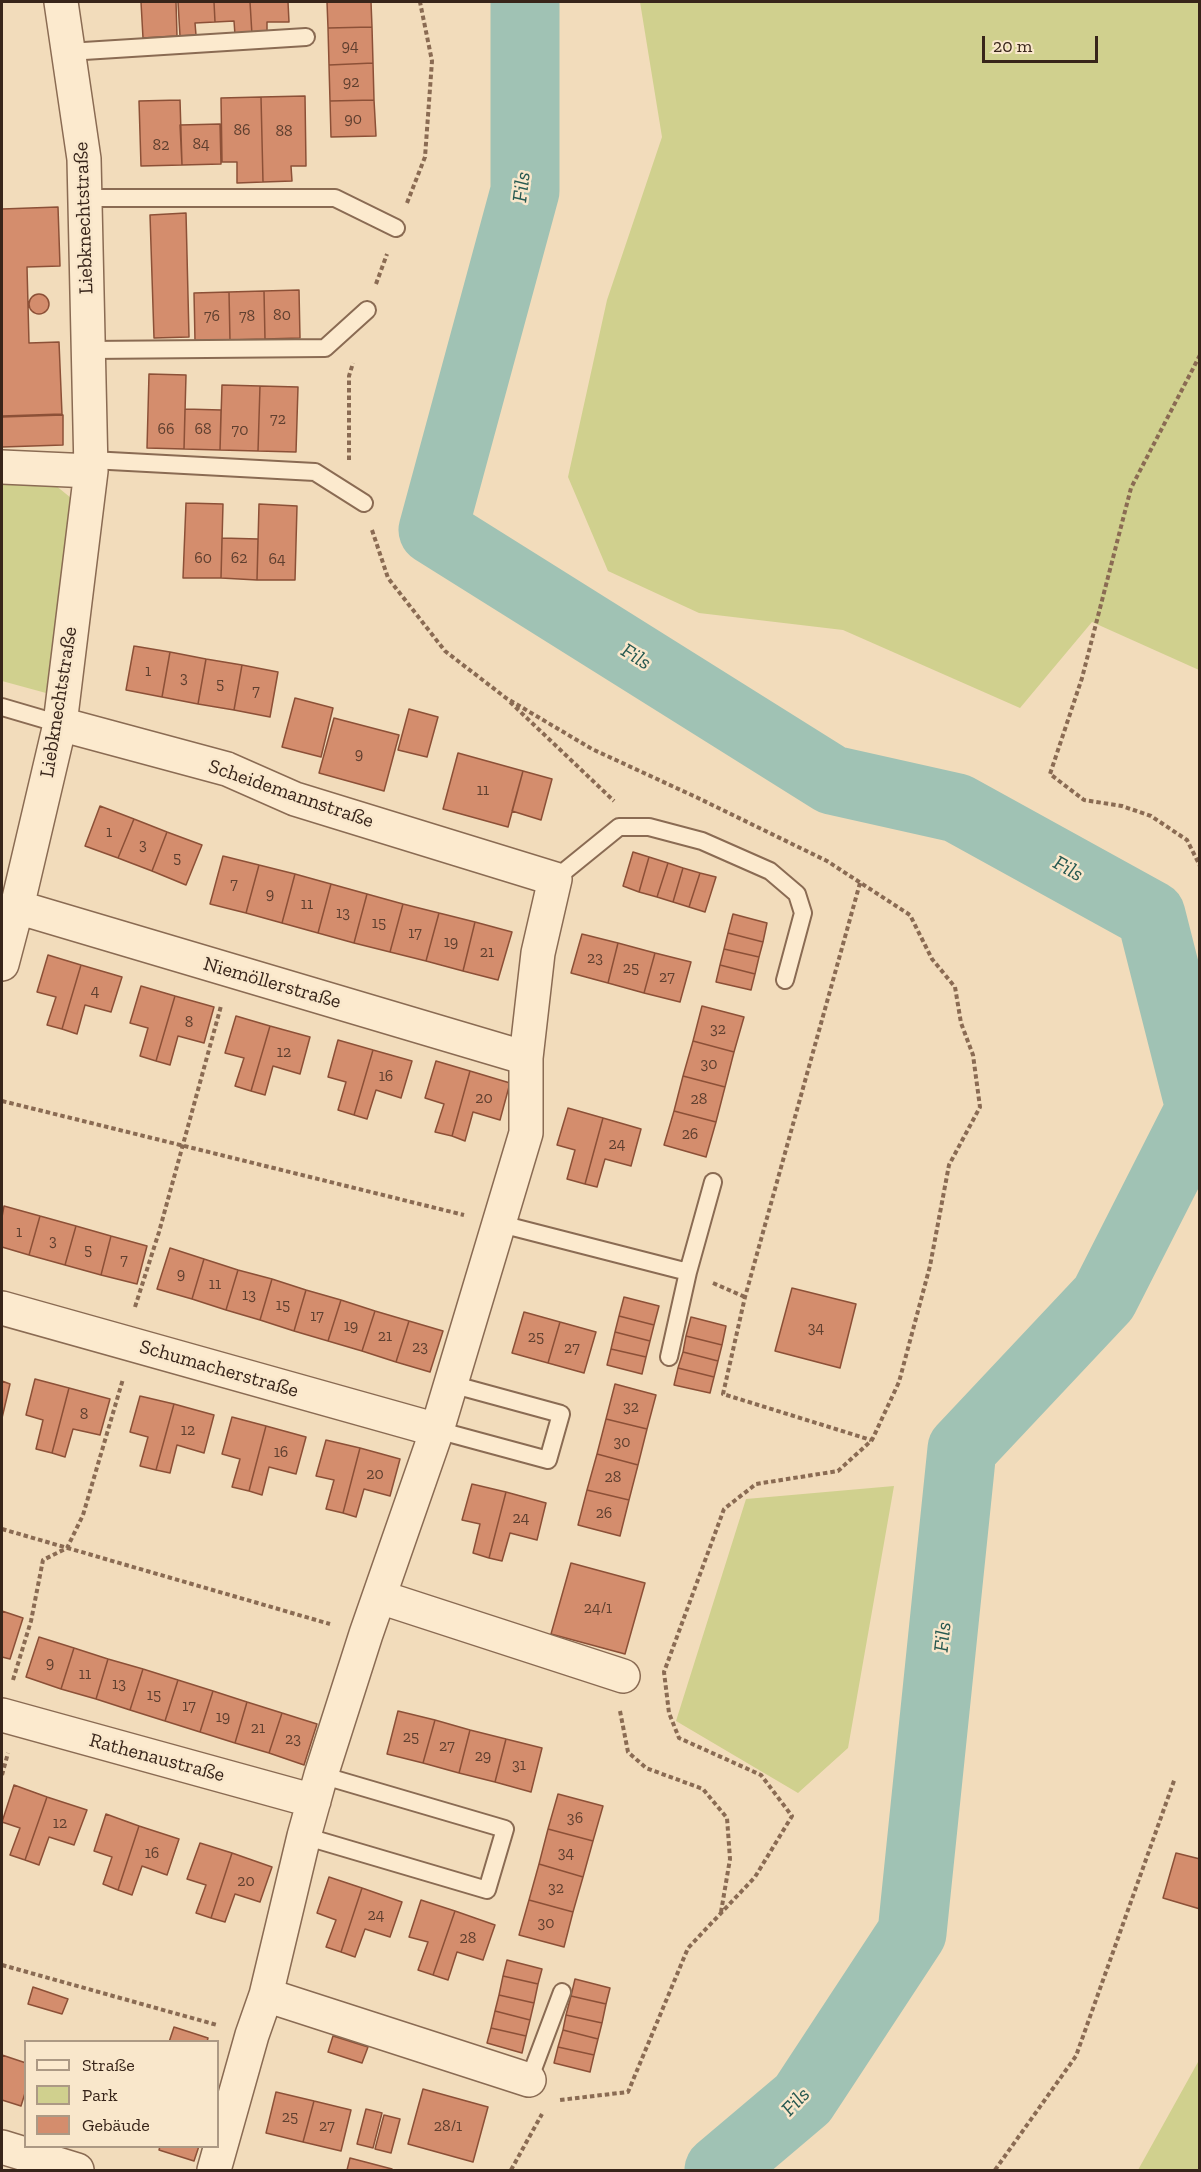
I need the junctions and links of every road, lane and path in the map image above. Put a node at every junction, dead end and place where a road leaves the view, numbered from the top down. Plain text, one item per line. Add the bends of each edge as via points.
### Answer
1 (61, 2) edge
2 (420, 2) edge
3 (306, 37) dead end
4 (68, 52) junction
5 (86, 198) junction
6 (396, 228) junction
7 (367, 310) junction
8 (89, 350) junction
9 (1200, 355) edge
10 (2, 466) edge
11 (91, 466) junction
12 (364, 503) junction
13 (506, 698) junction
14 (2, 707) edge
15 (60, 724) junction
16 (620, 827) junction
17 (1200, 866) edge
18 (555, 879) junction
19 (860, 883) junction
20 (17, 907) junction
21 (2, 964) edge
22 (231, 970) junction
23 (785, 980) dead end
24 (526, 1058) junction
25 (2, 1101) edge
26 (182, 1146) junction
27 (713, 1182) dead end
28 (497, 1223) junction
29 (688, 1272) junction
30 (2, 1308) edge
31 (130, 1344) junction
32 (669, 1357) dead end
33 (451, 1384) junction
34 (437, 1430) junction
35 (872, 1440) junction
36 (2, 1529) edge
37 (67, 1548) junction
38 (380, 1596) junction
39 (366, 1634) junction
40 (623, 1676) joint
41 (2, 1715) edge
42 (1175, 1778) dead end
43 (317, 1788) junction
44 (304, 1836) junction
45 (721, 1913) junction
46 (2, 1965) edge
47 (562, 1992) dead end
48 (266, 1995) junction
49 (252, 2035) junction
50 (539, 2090) junction
51 (544, 2111) dead end
52 (2, 2147) edge
53 (77, 2170) edge
54 (214, 2170) edge
55 (511, 2170) edge
56 (995, 2170) edge

1 - 4 street, Liebknechtstraße
2 - 6 path via 432,61 425,157
3 - 4 lane
4 - 5 street, Liebknechtstraße
5 - 6 lane via 335,198
5 - 8 street, Liebknechtstraße
6 - 7 path
7 - 8 lane via 325,348
7 - 12 path via 349,376 348,459
8 - 11 street, Liebknechtstraße
9 - 17 path via 1131,488 1082,678 1050,774 1084,801 1122,806 1151,816 1187,840
10 - 11 street
11 - 12 lane via 315,472
11 - 15 street, Liebknechtstraße
12 - 13 path via 388,578 445,651
13 - 16 path via 617,804
13 - 19 path via 592,749 827,861
14 - 15 lane
15 - 18 street, Scheidemannstraße via 227,769 295,799
15 - 20 street, Liebknechtstraße
16 - 18 lane
16 - 23 lane via 649,827 702,841 770,871 796,894 803,913
18 - 24 street via 537,953
19 - 35 path via 910,915 932,959 955,987 961,1023 974,1055 980,1107 949,1165 930,1266 899,1382
19 - 35 path via 745,1297 723,1394
20 - 21 street, Liebknechtstraße
20 - 22 street, Niemöllerstraße
22 - 24 street, Niemöllerstraße
22 - 26 path
24 - 28 street via 526,1133
25 - 26 path
26 - 28 path
26 - 31 path
27 - 29 lane
28 - 29 lane
28 - 33 street
29 - 32 lane
30 - 31 street, Schumacherstraße
31 - 34 street, Schumacherstraße
31 - 37 path via 82,1515
33 - 34 street
33 - 34 lane via 561,1414 548,1460
34 - 38 street
35 - 45 path via 838,1471 756,1484 724,1509 664,1672 669,1713 679,1738 761,1775 792,1816 755,1877
36 - 37 path
37 - 39 path
37 - 41 path via 43,1560 31,1621
38 - 39 street
38 - 40 street
39 - 43 street
40 - 45 path via 620,1711 628,1752 646,1768 704,1790 727,1818 730,1859
41 - 43 street, Rathenaustraße
42 - 56 path via 1076,2056
43 - 44 street
43 - 44 lane via 505,1828 487,1890
44 - 48 street
45 - 50 path via 688,1948 628,2092
46 - 49 path
47 - 50 lane
48 - 49 street
48 - 50 street
49 - 54 street
51 - 55 path
52 - 53 street

